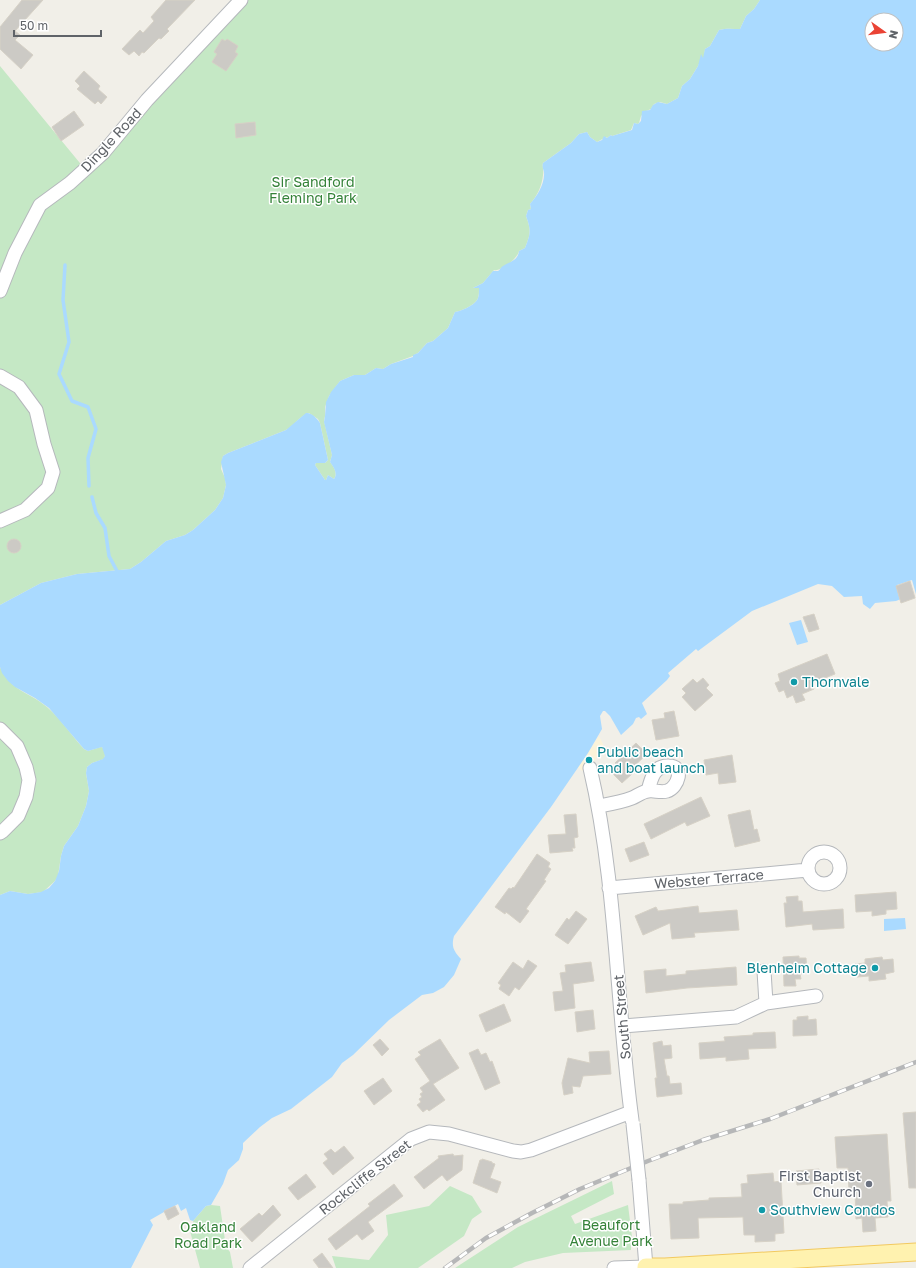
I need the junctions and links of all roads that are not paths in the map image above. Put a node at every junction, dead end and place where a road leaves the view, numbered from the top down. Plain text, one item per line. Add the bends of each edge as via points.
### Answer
1 (241, 0) edge
2 (0, 291) edge
3 (0, 376) edge
4 (0, 521) edge
5 (0, 729) edge
6 (590, 768) dead end
7 (648, 791) dead end
8 (599, 806) junction
9 (0, 833) edge
10 (808, 870) dead end
11 (610, 888) junction
12 (764, 971) dead end
13 (816, 996) dead end
14 (766, 1003) junction
15 (623, 1026) junction
16 (632, 1118) junction
17 (916, 1252) edge
18 (694, 1266) edge
19 (646, 1267) edge
20 (250, 1268) edge
21 (614, 1268) edge

1 - 2 street, Dingle Road via 147,100 103,153 40,206 15,253
3 - 4 street via 19,387 36,410 53,472 48,488 25,510
5 - 9 street via 17,746 29,780 26,797 18,816
6 - 8 street, South Street
7 - 8 street via 630,799
8 - 11 street, South Street
10 - 11 street, Webster Terrace
11 - 15 street, South Street
12 - 14 street
13 - 14 street
14 - 15 street via 736,1017
15 - 16 street, South Street
16 - 19 street, South Street, bridge
16 - 20 street, Rockcliffe Street via 521,1152 449,1134 429,1132 411,1138
17 - 18 main road
18 - 19 main road
19 - 21 street

